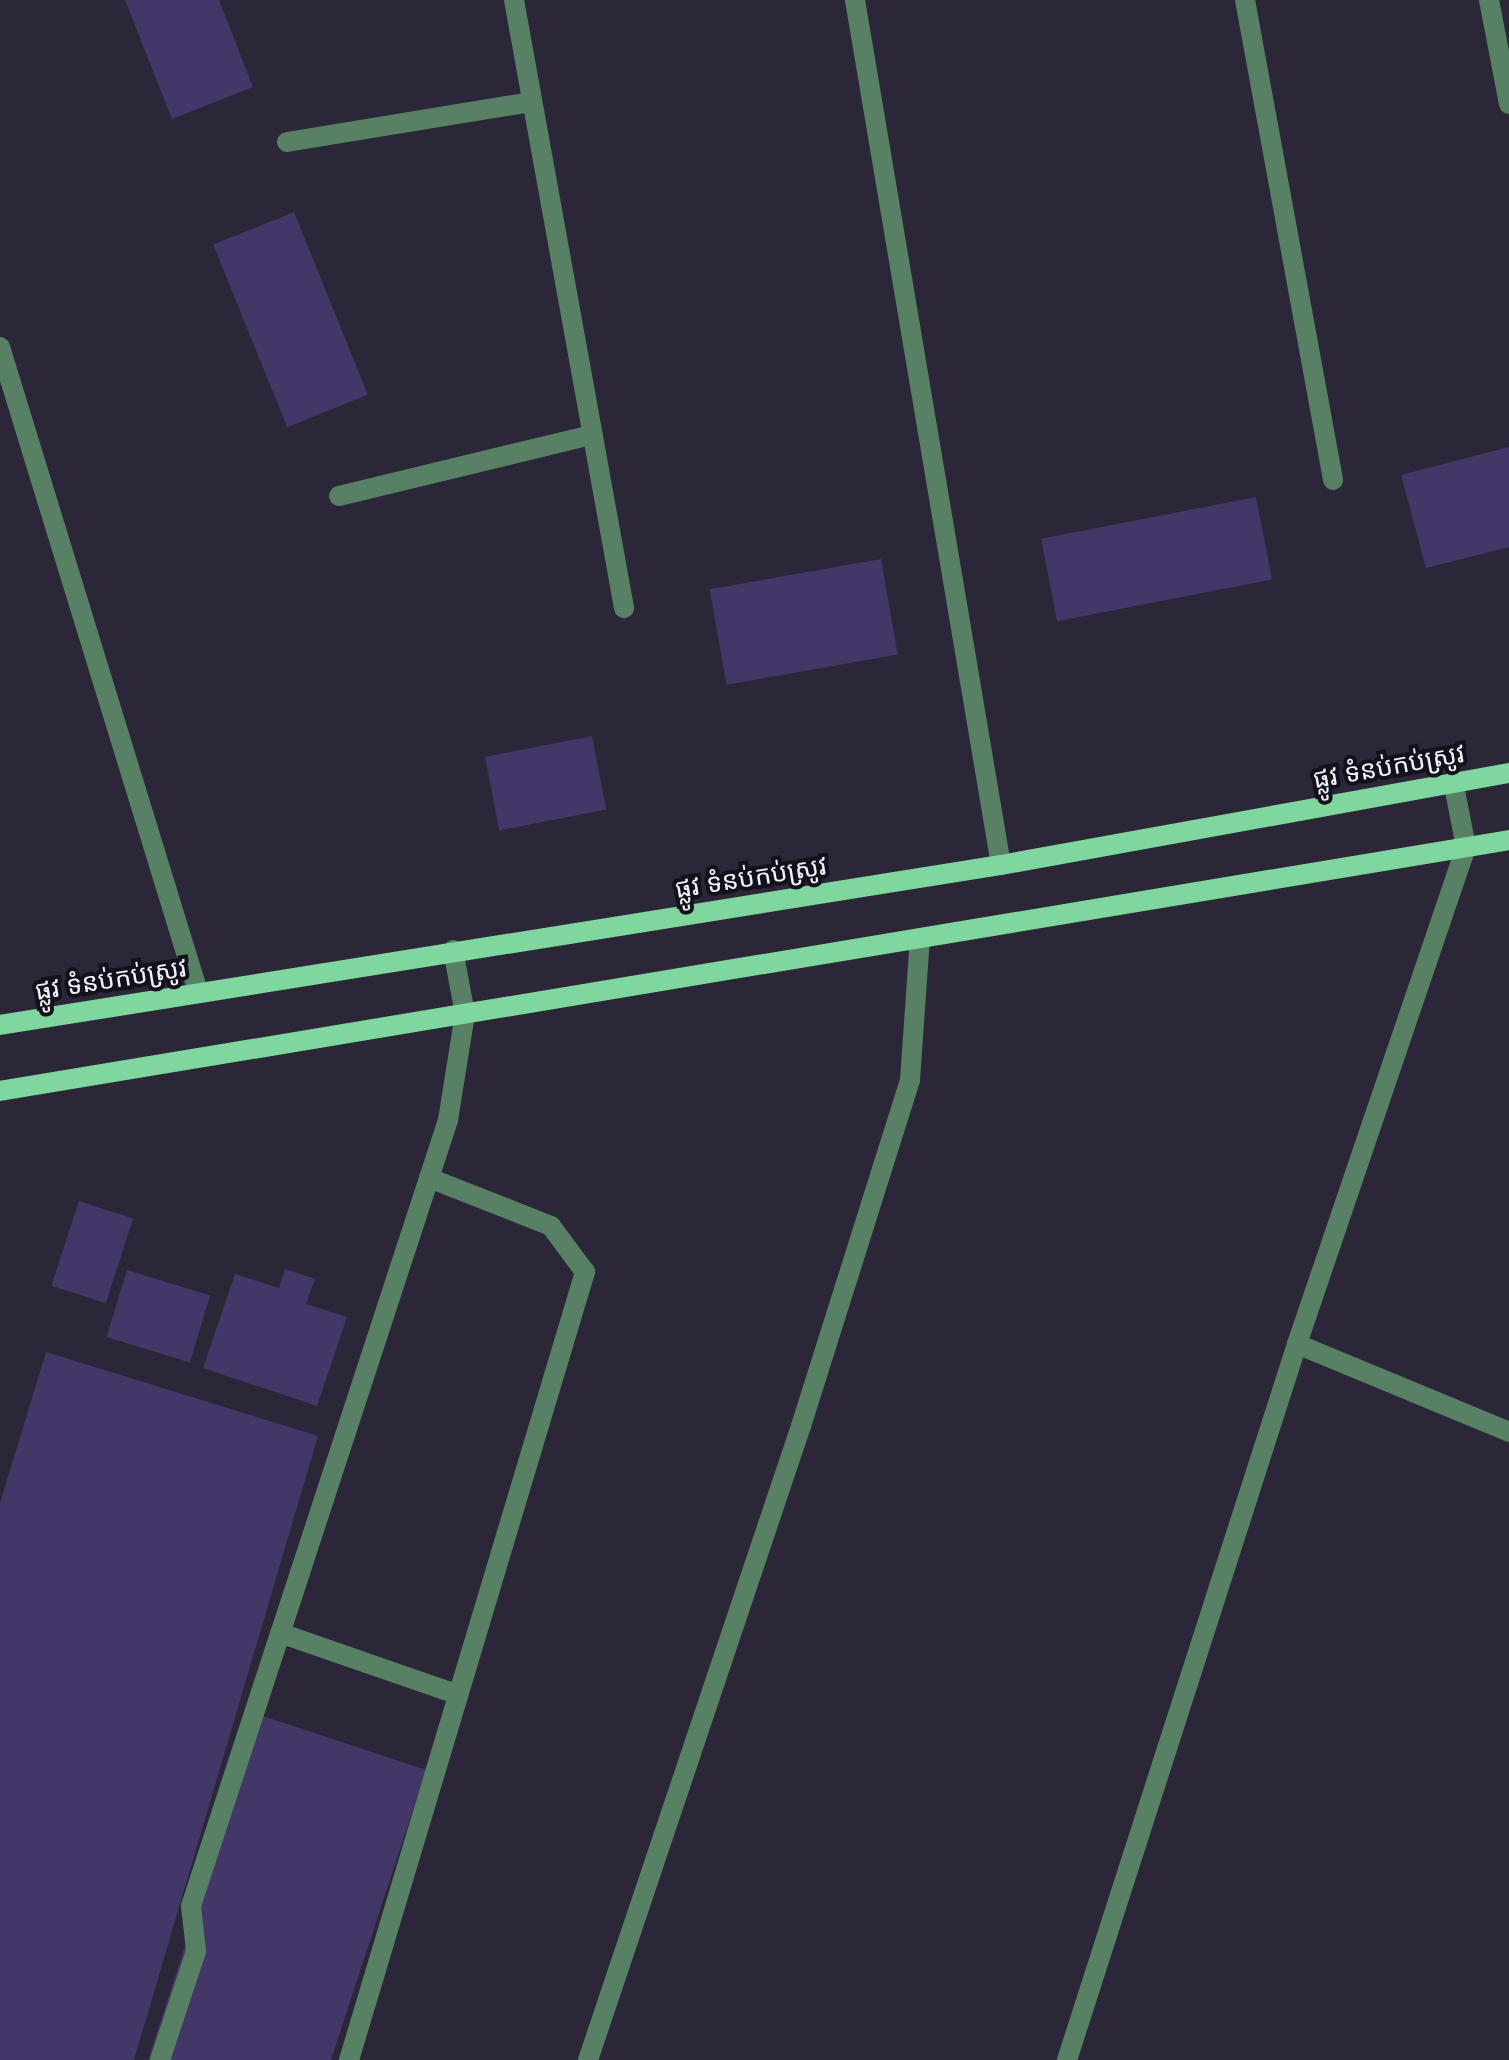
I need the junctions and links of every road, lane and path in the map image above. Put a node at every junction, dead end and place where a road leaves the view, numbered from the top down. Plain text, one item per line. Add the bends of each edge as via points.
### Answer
1 (514, 0) edge
2 (855, 0) edge
3 (1245, 0) edge
4 (1489, 0) edge
5 (532, 102) junction
6 (1509, 104) edge
7 (287, 142) dead end
8 (0, 347) edge
9 (592, 435) junction
10 (1333, 480) dead end
11 (339, 496) dead end
12 (624, 608) dead end
13 (1509, 773) edge
14 (1453, 781) junction
15 (1509, 840) edge
16 (1466, 847) junction
17 (1001, 865) junction
18 (920, 938) junction
19 (453, 950) junction
20 (198, 992) junction
21 (465, 1014) junction
22 (0, 1025) edge
23 (0, 1091) edge
24 (429, 1178) junction
25 (1297, 1344) junction
26 (1509, 1432) edge
27 (280, 1633) junction
28 (459, 1695) junction
29 (160, 2060) edge
30 (349, 2060) edge
31 (588, 2060) edge
32 (1067, 2060) edge

1 - 5 street
2 - 17 street
3 - 10 street
4 - 6 street
5 - 7 street
5 - 9 street
8 - 20 street
9 - 11 street
9 - 12 street
13 - 14 main road, ផ្លូវ ទំនប់កប់ស្រូវ
14 - 16 street
14 - 17 main road, ផ្លូវ ទំនប់កប់ស្រូវ
15 - 16 main road
16 - 18 main road
16 - 25 street
17 - 19 main road, ផ្លូវ ទំនប់កប់ស្រូវ
18 - 21 main road
18 - 31 street via 910,1080 801,1426
19 - 20 main road, ផ្លូវ ទំនប់កប់ស្រូវ
19 - 21 street
20 - 22 main road, ផ្លូវ ទំនប់កប់ស្រូវ
21 - 23 main road
21 - 24 street via 454,1096
24 - 27 street
24 - 28 street via 551,1226 585,1272
25 - 26 street
25 - 32 street
27 - 28 street
27 - 29 street via 191,1906 196,1951
28 - 30 street

